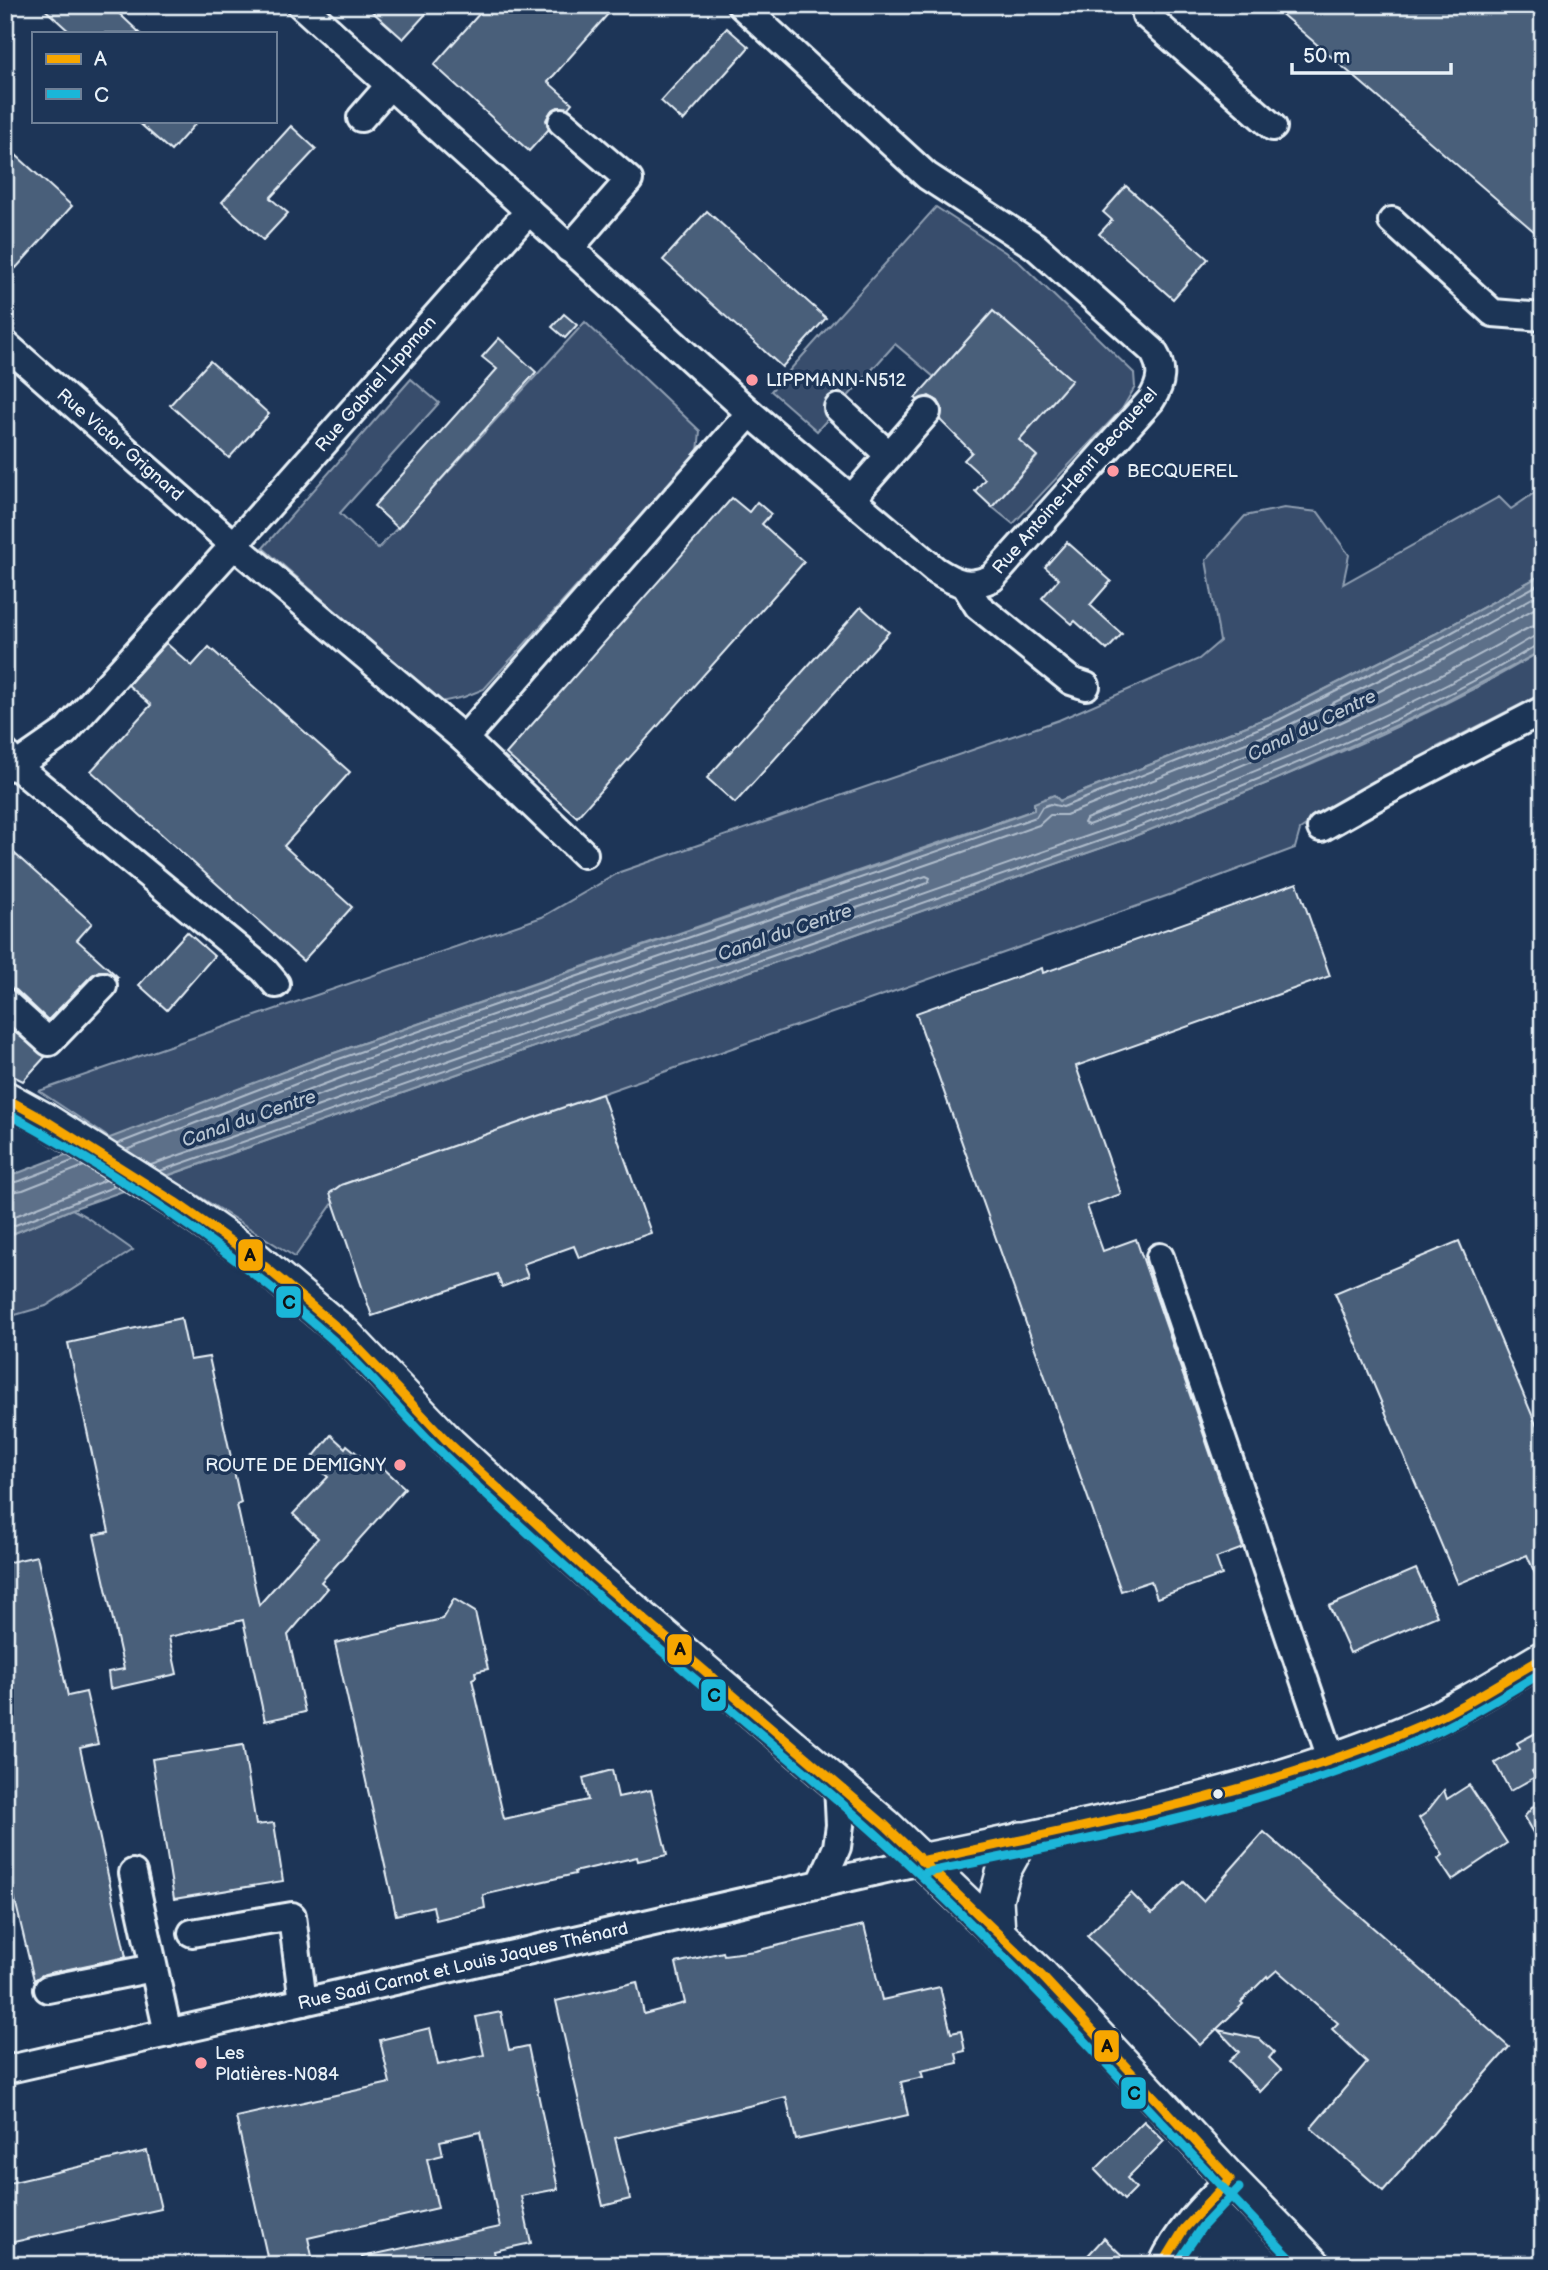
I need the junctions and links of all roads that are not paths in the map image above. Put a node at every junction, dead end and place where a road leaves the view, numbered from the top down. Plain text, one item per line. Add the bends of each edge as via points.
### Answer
1 (301, 5) edge
2 (741, 5) edge
3 (1147, 5) edge
4 (389, 86) junction
5 (362, 118) dead end
6 (562, 122) dead end
7 (1273, 127) dead end
8 (529, 211) junction
9 (1392, 221) dead end
10 (569, 249) junction
11 (1543, 317) edge
12 (5, 344) edge
13 (838, 408) dead end
14 (927, 412) dead end
15 (750, 413) junction
16 (889, 455) junction
17 (852, 498) junction
18 (234, 545) junction
19 (965, 585) junction
20 (1086, 686) dead end
21 (1543, 710) edge
22 (464, 739) junction
23 (9, 762) edge
24 (1321, 828) dead end
25 (584, 854) dead end
26 (276, 984) dead end
27 (103, 986) dead end
28 (5, 1002) edge
29 (5, 1098) edge
30 (1160, 1257) dead end
31 (1543, 1658) edge
32 (1332, 1760) junction
33 (838, 1785) junction
34 (1021, 1839) junction
35 (921, 1861) junction
36 (133, 1873) dead end
37 (821, 1884) junction
38 (192, 1933) dead end
39 (998, 1933) junction
40 (153, 1968) junction
41 (48, 1989) dead end
42 (303, 2002) junction
43 (168, 2033) junction
44 (5, 2070) edge
45 (1230, 2179) junction
46 (1162, 2265) edge
47 (1314, 2265) edge

1 - 4 street
2 - 19 street, Rue Antoine-Henri Becquerel via 927,176 1035,246 1159,361 1159,388 1151,400 992,578
3 - 7 street via 1146,15
4 - 5 street
4 - 8 street
6 - 10 street via 629,180
8 - 10 street
8 - 18 street, Rue Gabriel Lippman
9 - 11 street via 1493,313
10 - 15 street
12 - 18 street, Rue Victor Grignard
13 - 16 street
14 - 16 street
15 - 17 street
15 - 22 street
16 - 17 street
17 - 19 street via 934,570
18 - 22 street, Rue Victor Grignard
18 - 23 street, Rue Gabriel Lippman via 65,732
19 - 20 street via 978,606 1071,681
21 - 24 street
22 - 25 street, Rue Victor Grignard
23 - 26 street
27 - 28 street via 49,1042
29 - 33 main road via 175,1202 256,1259 345,1334 450,1444 579,1563
30 - 32 street
31 - 32 main road via 1424,1724
32 - 34 main road via 1225,1794
33 - 35 main road
33 - 37 street via 837,1847
34 - 35 main road
34 - 39 main road via 1004,1870 996,1899
35 - 37 street, Rue Sadi Carnot et Louis Jaques Thénard
35 - 39 main road
36 - 40 street
37 - 42 street, Rue Sadi Carnot et Louis Jaques Thénard
38 - 42 street via 292,1916
39 - 45 main road
40 - 41 street
40 - 43 street
42 - 43 street, Rue Sadi Carnot et Louis Jaques Thénard
43 - 44 street, Rue Sadi Carnot et Louis Jaques Thénard
45 - 46 street via 1190,2220
45 - 47 main road

